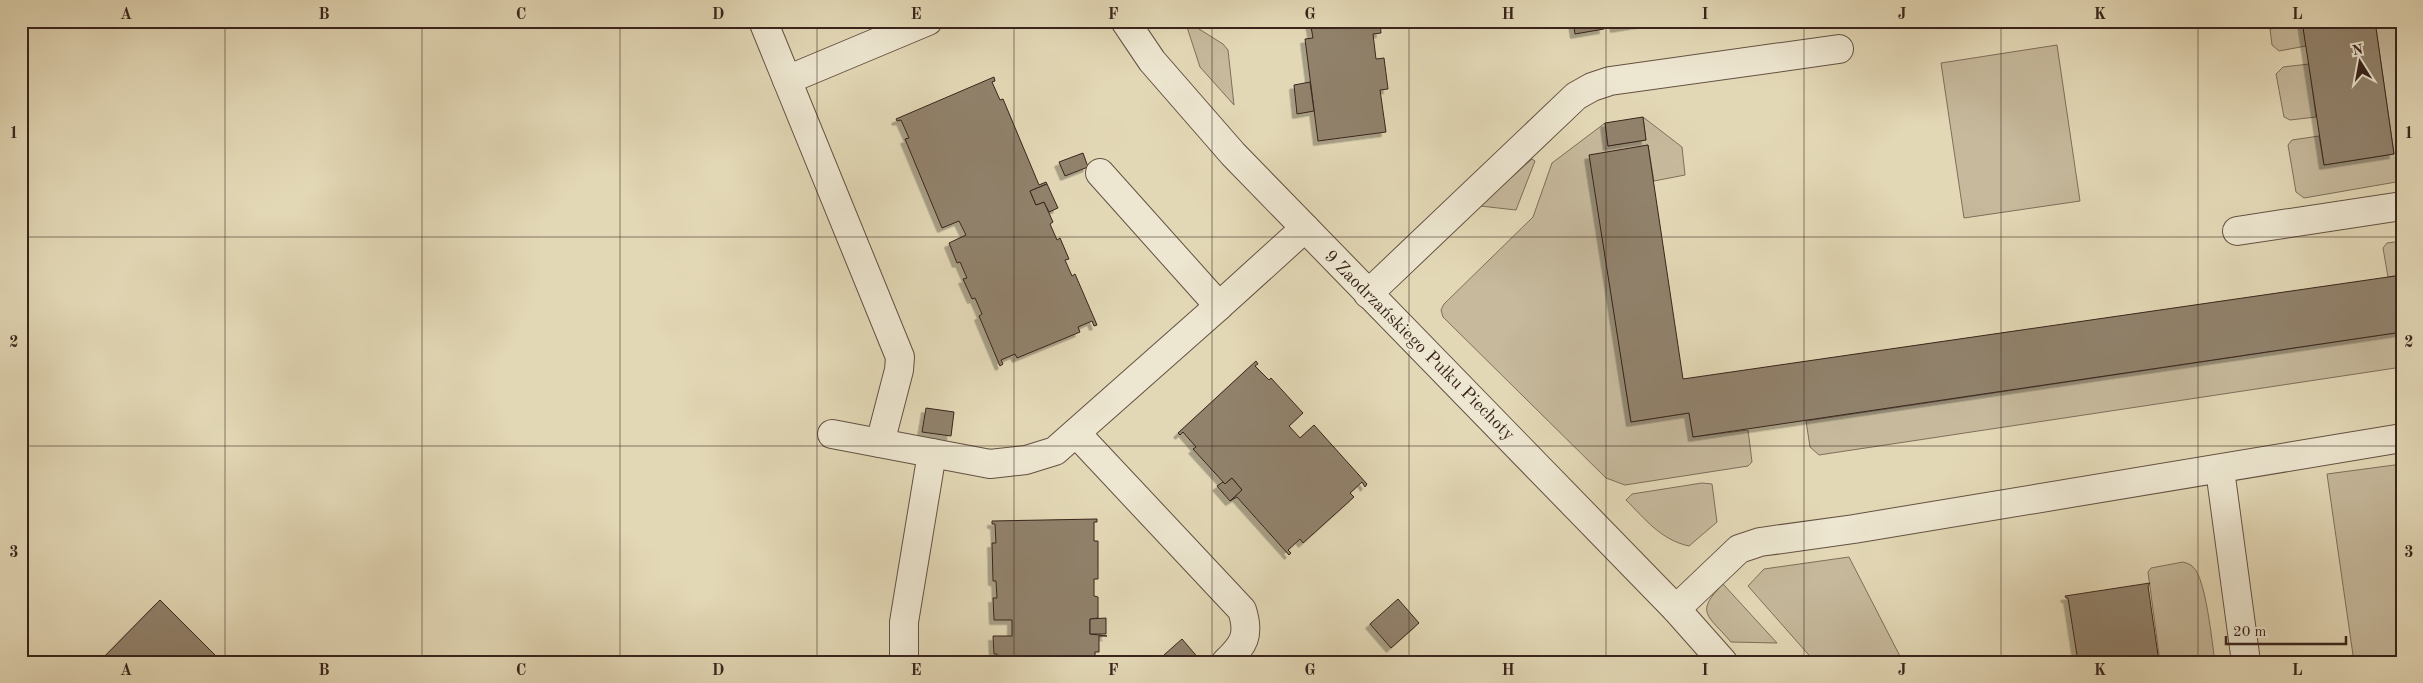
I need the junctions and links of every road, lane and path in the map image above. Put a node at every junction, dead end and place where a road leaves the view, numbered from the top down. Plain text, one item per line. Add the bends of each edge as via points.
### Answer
1 (763, 21) edge
2 (928, 21) edge
3 (1125, 21) edge
4 (1839, 49) dead end
5 (787, 80) junction
6 (1100, 173) dead end
7 (2402, 206) edge
8 (1305, 228) junction
9 (2237, 231) dead end
10 (1368, 294) junction
11 (1218, 306) junction
12 (1076, 433) junction
13 (832, 434) dead end
14 (2402, 438) edge
15 (880, 443) junction
16 (932, 453) junction
17 (2220, 470) junction
18 (1676, 608) junction
19 (904, 662) edge
20 (1226, 662) edge
21 (1723, 662) edge
22 (2246, 662) edge

1 - 5 street
2 - 5 street
3 - 8 street, 9 Zaodrzańskiego Pułku Piechoty via 1152,61 1205,123
4 - 10 street via 1592,86 1576,96
5 - 15 street via 900,357
6 - 11 street
7 - 9 street
8 - 10 street, 9 Zaodrzańskiego Pułku Piechoty
8 - 11 street
10 - 18 street, 9 Zaodrzańskiego Pułku Piechoty
11 - 12 street
12 - 16 street via 1055,451 1026,460 990,464
12 - 20 street via 1242,610 1246,629 1244,639 1240,649
13 - 15 street
14 - 17 street
15 - 16 street
16 - 19 street via 904,622
17 - 18 street via 1760,542 1739,549
17 - 22 street
18 - 21 street, 9 Zaodrzańskiego Pułku Piechoty

